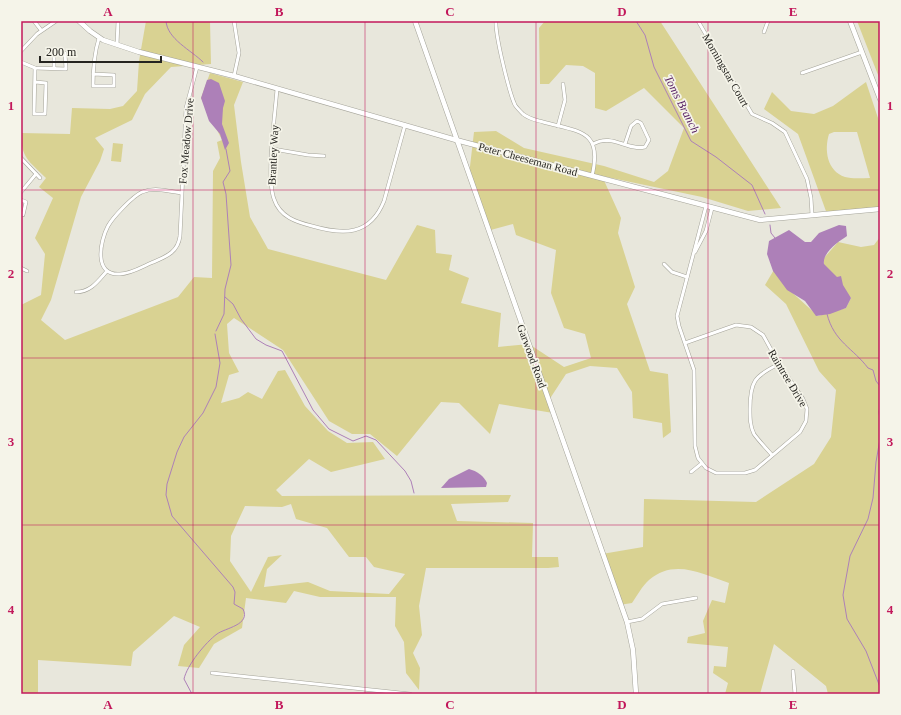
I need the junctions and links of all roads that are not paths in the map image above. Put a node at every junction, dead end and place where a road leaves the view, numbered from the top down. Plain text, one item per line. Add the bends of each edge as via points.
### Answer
1 (34, 21) edge
2 (56, 21) edge
3 (78, 21) edge
4 (118, 21) edge
5 (234, 21) edge
6 (415, 21) edge
7 (496, 21) edge
8 (698, 21) edge
9 (768, 21) edge
10 (850, 21) edge
11 (41, 30) junction
12 (764, 32) dead end
13 (99, 38) junction
14 (117, 45) junction
15 (21, 51) edge
16 (862, 52) junction
17 (21, 62) edge
18 (197, 66) junction
19 (35, 68) junction
20 (54, 68) junction
21 (93, 74) junction
22 (802, 74) dead end
23 (234, 76) junction
24 (35, 82) junction
25 (563, 84) dead end
26 (277, 89) junction
27 (880, 99) edge
28 (405, 125) junction
29 (558, 126) junction
30 (456, 140) junction
31 (593, 144) junction
32 (626, 144) junction
33 (273, 149) junction
34 (324, 156) dead end
35 (21, 158) edge
36 (36, 174) junction
37 (592, 176) junction
38 (40, 178) dead end
39 (21, 192) edge
40 (181, 193) junction
41 (21, 200) edge
42 (706, 206) junction
43 (712, 208) junction
44 (880, 209) edge
45 (21, 215) edge
46 (812, 215) junction
47 (692, 261) junction
48 (664, 264) dead end
49 (21, 268) edge
50 (27, 271) dead end
51 (107, 271) junction
52 (687, 277) junction
53 (76, 292) dead end
54 (685, 343) junction
55 (779, 364) junction
56 (772, 455) junction
57 (702, 464) junction
58 (691, 472) dead end
59 (696, 598) dead end
60 (626, 622) junction
61 (793, 671) dead end
62 (212, 673) dead end
63 (410, 694) edge
64 (636, 694) edge
65 (795, 694) edge

1 - 11 street
2 - 11 street
3 - 13 street, Peter Cheeseman Road
4 - 14 street
5 - 23 street via 239,53
6 - 30 street, Garwood Road
7 - 29 street via 497,35 516,106 529,118
8 - 46 street, Morningstar Court via 752,114 785,132 807,179
9 - 12 street
10 - 16 street
11 - 15 street
13 - 14 street, Peter Cheeseman Road
13 - 21 street
14 - 18 street, Peter Cheeseman Road
16 - 22 street
16 - 27 street
17 - 19 street
18 - 23 street, Peter Cheeseman Road
18 - 40 street, Fox Meadow Drive via 186,108
19 - 20 street
19 - 24 street
20 - 20 street via 66,69 65,53 54,54
21 - 21 street via 93,86 114,86 114,75
23 - 26 street, Peter Cheeseman Road
24 - 24 street via 34,114 45,114 46,83
25 - 29 street via 565,97
26 - 28 street, Peter Cheeseman Road
26 - 33 street, Brantley Way
28 - 30 street, Peter Cheeseman Road
28 - 33 street, Brantley Way via 381,209 368,224 350,231 329,231 298,222 282,212 275,202 271,188
29 - 31 street via 581,133
30 - 37 street, Peter Cheeseman Road
30 - 60 street, Garwood Road
31 - 32 street via 606,139
31 - 37 street via 596,157
32 - 32 street via 639,148 646,146 649,140 641,123 637,121 631,126
33 - 34 street
35 - 36 street
36 - 38 street
36 - 39 street
37 - 42 street, Peter Cheeseman Road
40 - 51 street, Fox Meadow Drive via 180,240 173,252 123,274
40 - 51 street, Fox Meadow Drive via 154,190 143,192 117,215 106,230 100,252 101,261
41 - 45 street via 26,202
42 - 43 street, Peter Cheeseman Road
42 - 47 street
43 - 46 street, Peter Cheeseman Road via 760,220
43 - 47 street via 706,231
44 - 46 street, Peter Cheeseman Road
47 - 52 street
48 - 52 street via 672,272
49 - 50 street
51 - 53 street via 90,289
52 - 54 street via 677,316
54 - 55 street, Raintree Drive via 732,326 747,326 763,335
54 - 57 street via 695,374 695,446
55 - 56 street via 758,376 750,395 751,427
55 - 56 street, Raintree Drive via 805,402 807,417 800,432
56 - 57 street, Raintree Drive via 755,470 745,473 716,473
57 - 58 street
59 - 60 street via 662,604 642,619
60 - 64 street, Garwood Road via 633,650
61 - 65 street
62 - 63 street

